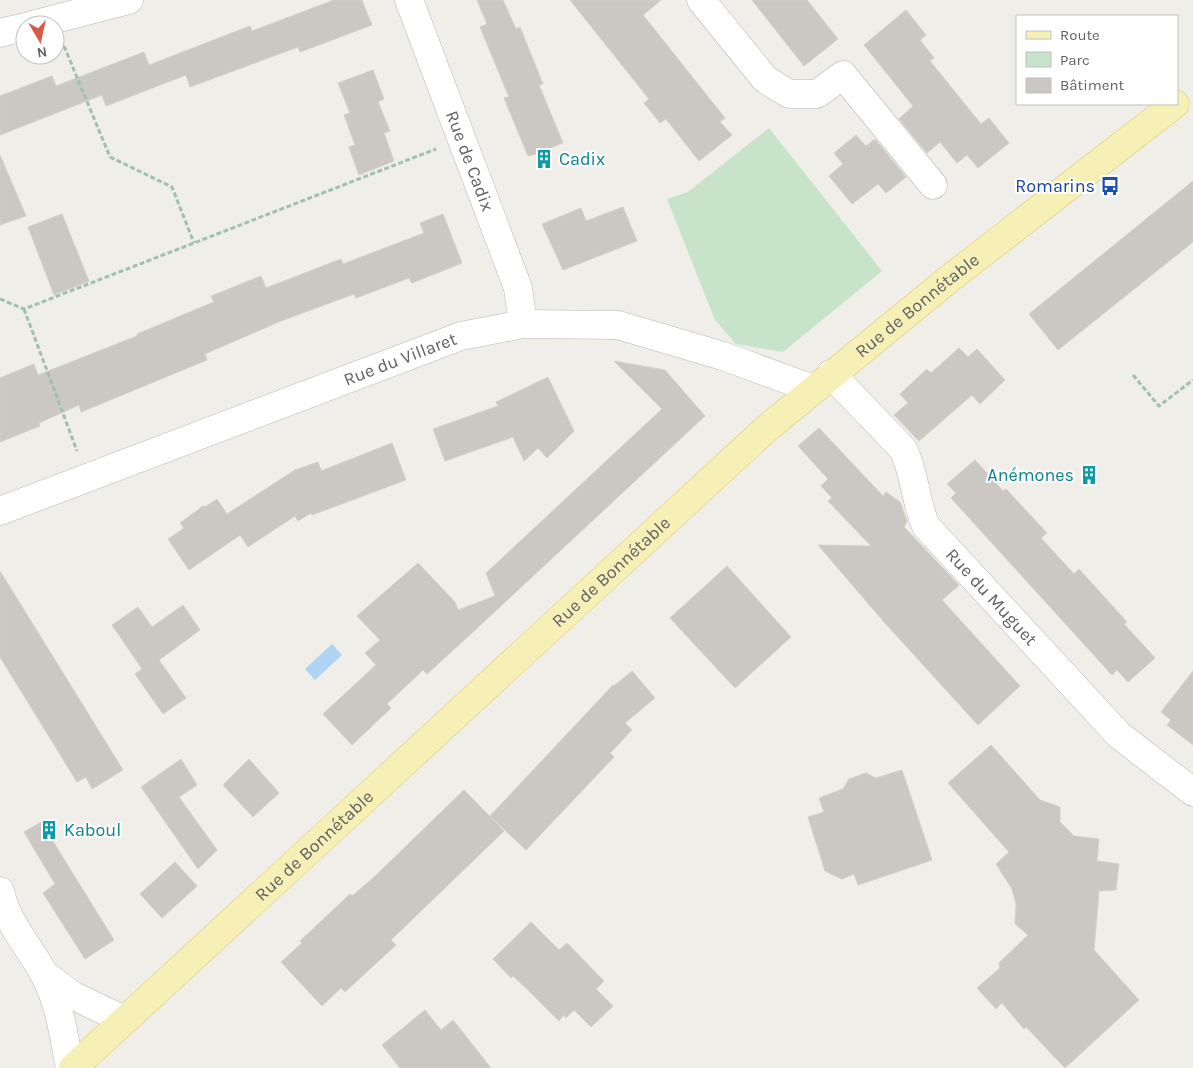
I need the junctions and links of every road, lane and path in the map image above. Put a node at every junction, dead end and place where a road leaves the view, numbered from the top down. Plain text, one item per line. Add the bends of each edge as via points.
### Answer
1 (129, 0) edge
2 (409, 0) edge
3 (701, 0) edge
4 (65, 16) edge
5 (15, 29) edge
6 (0, 33) edge
7 (64, 65) edge
8 (1193, 90) edge
9 (1178, 101) edge
10 (1173, 105) edge
11 (462, 139) junction
12 (933, 185) dead end
13 (194, 243) junction
14 (0, 299) edge
15 (24, 309) junction
16 (523, 324) junction
17 (1133, 374) dead end
18 (1193, 380) edge
19 (822, 382) junction
20 (69, 486) junction
21 (0, 511) edge
22 (1193, 792) edge
23 (0, 891) edge
24 (4, 918) edge
25 (44, 974) junction
26 (124, 1020) junction
27 (78, 1066) edge

1 - 4 street
2 - 11 street, Rue de Cadix
3 - 12 street via 765,79 790,94 817,94 843,75
5 - 6 street
7 - 13 path via 110,157 172,187
8 - 9 main road, Rue de Bonnétable
10 - 19 main road, Rue de Bonnétable
11 - 13 path
11 - 16 street, Rue de Cadix via 518,288
13 - 15 path
14 - 15 path
15 - 20 path via 79,457
16 - 19 street, Rue du Villaret via 618,325
16 - 20 street, Rue du Villaret via 460,336
17 - 18 path via 1159,406
19 - 22 street, Rue du Muguet via 903,449 909,460 916,498 926,526 1119,734
19 - 26 main road, Rue de Bonnétable via 758,436
20 - 21 street, Rue du Villaret
23 - 24 street
24 - 25 street
25 - 26 street via 72,995
25 - 27 street
26 - 27 main road, Rue de Bonnétable

